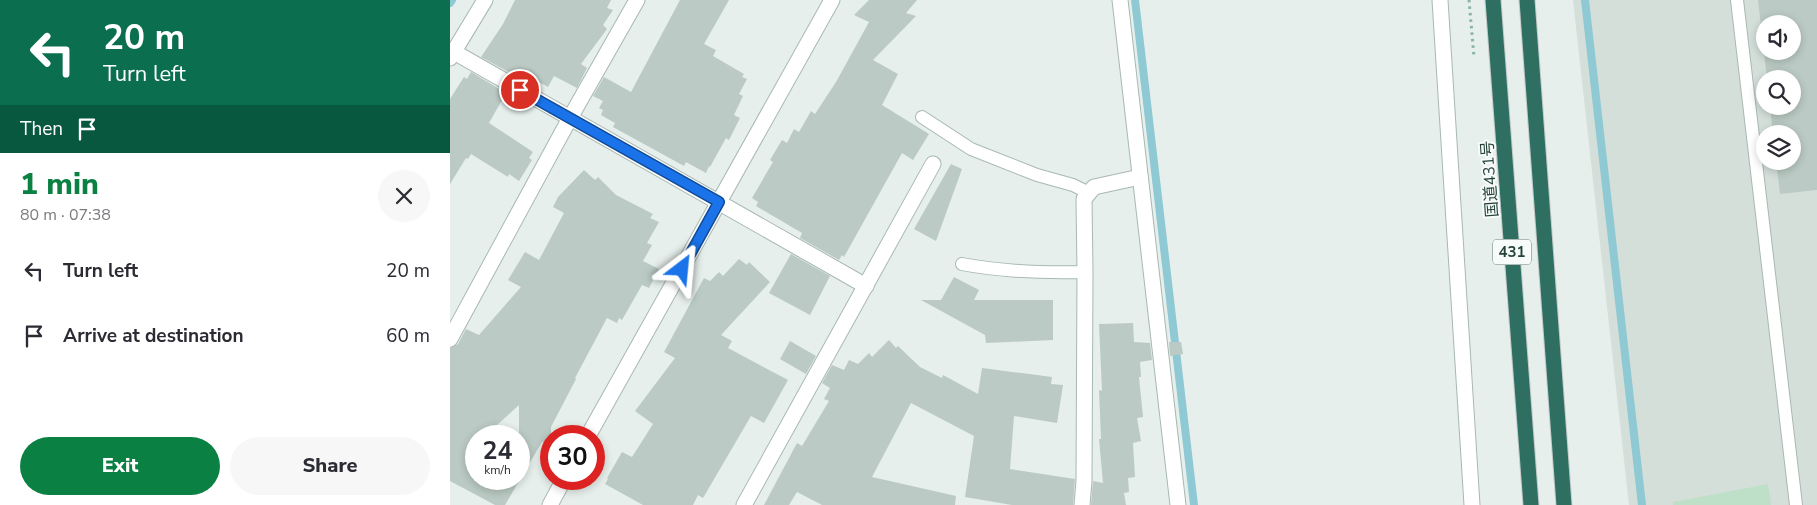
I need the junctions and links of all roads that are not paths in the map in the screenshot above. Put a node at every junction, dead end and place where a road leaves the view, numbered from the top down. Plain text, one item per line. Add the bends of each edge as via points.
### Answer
1 (485, 0) edge
2 (638, 0) edge
3 (832, 0) edge
4 (1120, 0) edge
5 (1440, 0) edge
6 (1493, 0) edge
7 (1527, 0) edge
8 (1737, 0) edge
9 (452, 55) edge
10 (922, 117) dead end
11 (570, 118) junction
12 (933, 164) dead end
13 (1140, 176) junction
14 (1089, 193) junction
15 (719, 202) junction
16 (962, 264) dead end
17 (1085, 272) junction
18 (866, 286) junction
19 (450, 339) edge
20 (594, 425) edge
21 (558, 490) edge
22 (550, 505) edge
23 (744, 505) edge
24 (1082, 505) edge
25 (1178, 505) edge
26 (1472, 505) edge
27 (1531, 505) edge
28 (1564, 505) edge
29 (1796, 505) edge

1 - 9 street
2 - 11 street
3 - 15 street
4 - 13 street
5 - 26 street
6 - 27 highway, 国道431号 / 431
7 - 28 highway, 431
8 - 29 lane
9 - 11 street
10 - 14 lane via 971,149
11 - 15 street
11 - 19 street
12 - 18 street
13 - 14 street via 1094,187
13 - 25 street
14 - 17 street via 1084,199
15 - 18 street
15 - 20 street
16 - 17 lane via 1040,273
17 - 24 street
18 - 23 street
21 - 22 street

